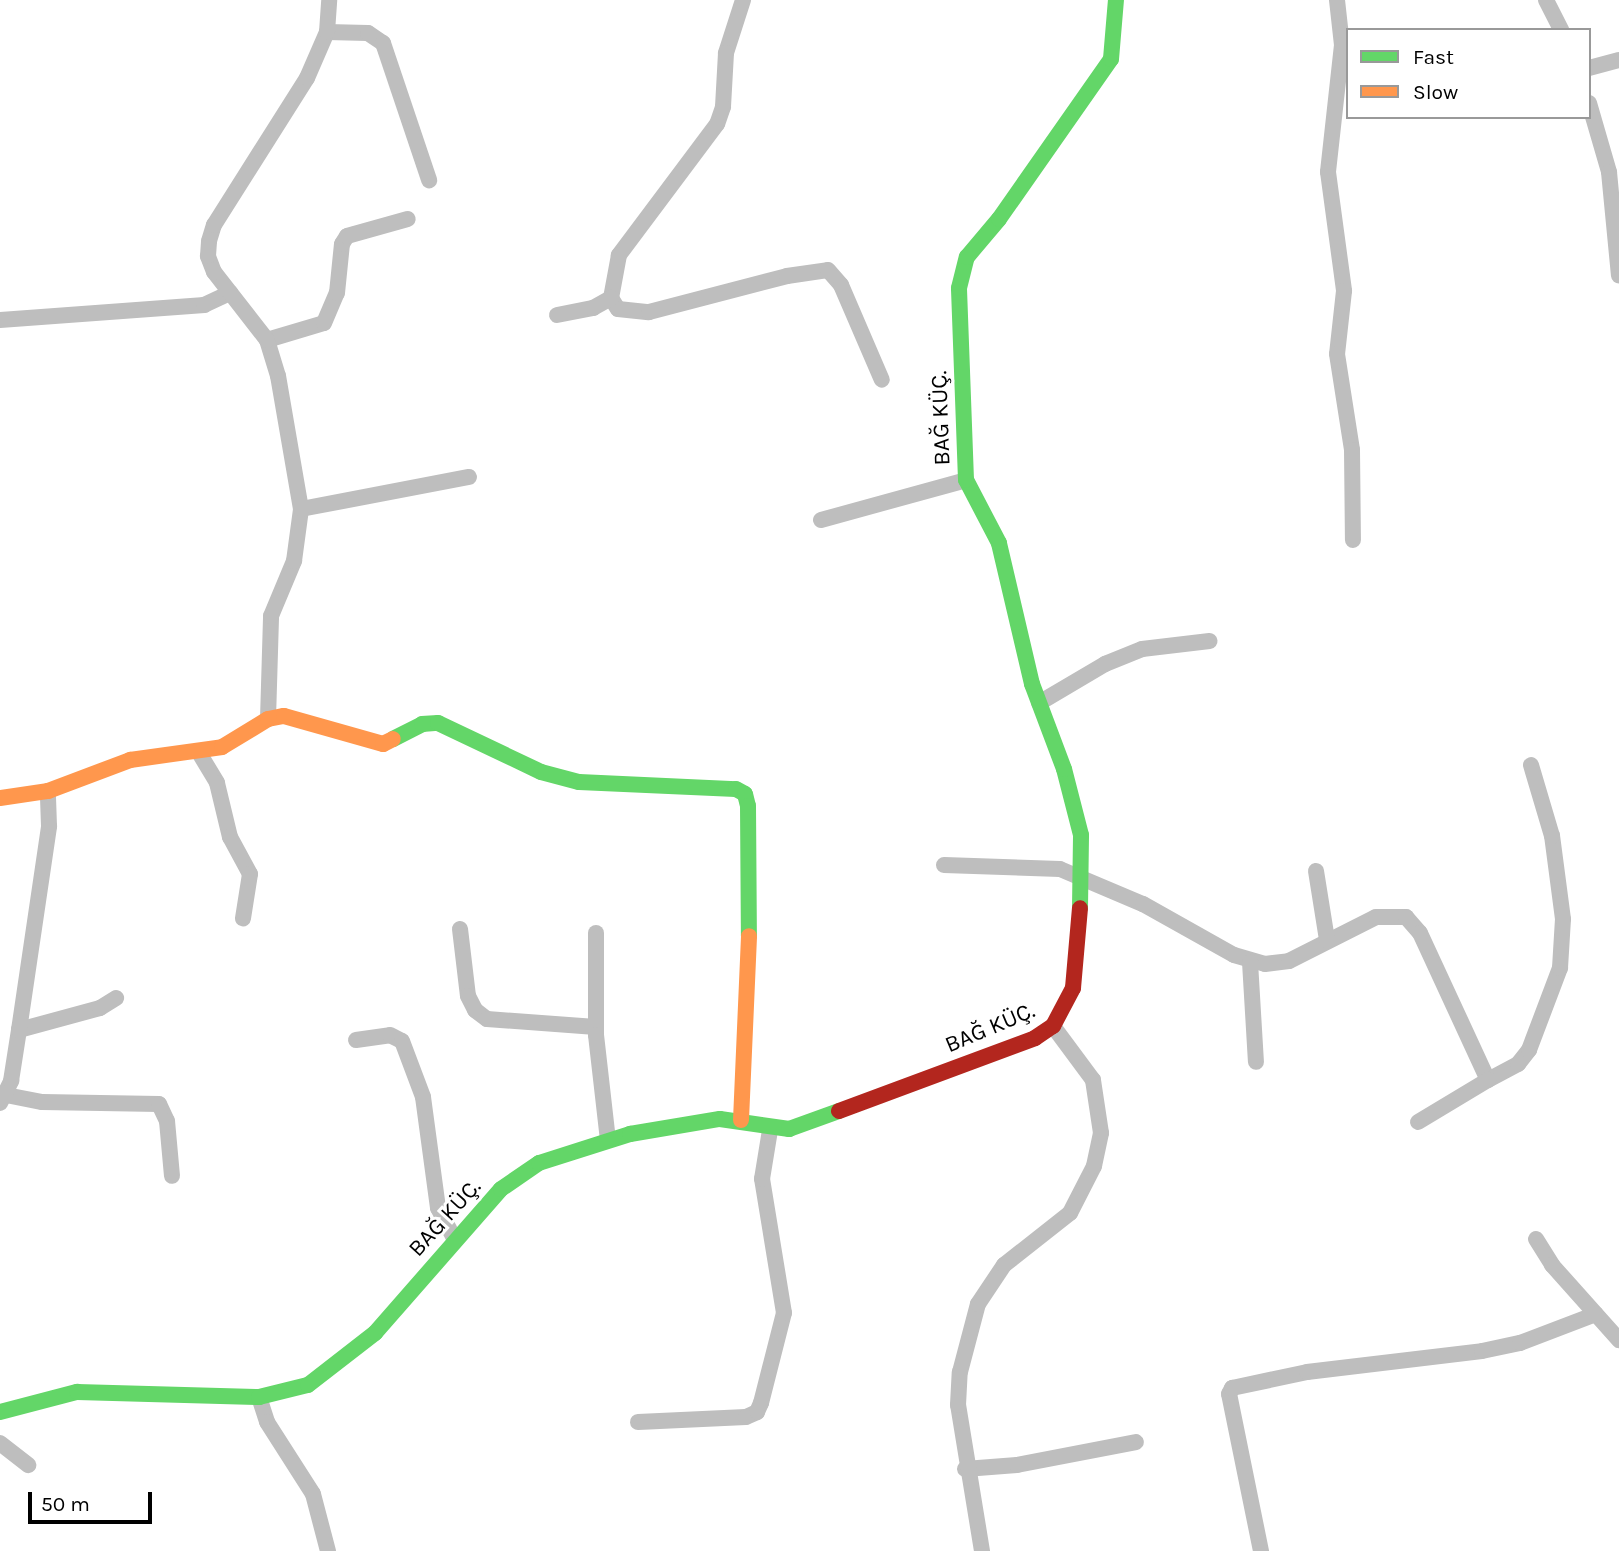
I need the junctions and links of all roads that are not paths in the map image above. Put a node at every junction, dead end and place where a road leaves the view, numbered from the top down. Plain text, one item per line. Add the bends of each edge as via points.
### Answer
1 (329, 0) edge
2 (743, 0) edge
3 (1115, 0) edge
4 (1337, 0) edge
5 (1546, 0) edge
6 (1560, 28) edge
7 (327, 33) junction
8 (1619, 60) edge
9 (1591, 67) edge
10 (1591, 110) edge
11 (429, 180) dead end
12 (408, 219) dead end
13 (1619, 276) edge
14 (230, 293) junction
15 (611, 298) junction
16 (557, 316) dead end
17 (0, 320) edge
18 (267, 340) junction
19 (882, 380) dead end
20 (469, 477) dead end
21 (967, 480) junction
22 (301, 509) junction
23 (821, 520) dead end
24 (1353, 540) dead end
25 (1210, 641) dead end
26 (1039, 703) junction
27 (268, 719) junction
28 (198, 751) junction
29 (1531, 765) dead end
30 (48, 791) junction
31 (0, 797) edge
32 (944, 865) dead end
33 (1316, 871) dead end
34 (1084, 878) junction
35 (243, 918) dead end
36 (460, 929) dead end
37 (596, 933) dead end
38 (1327, 940) junction
39 (1250, 962) junction
40 (116, 998) dead end
41 (1053, 1026) junction
42 (596, 1027) junction
43 (19, 1030) junction
44 (356, 1040) dead end
45 (1256, 1062) dead end
46 (1488, 1080) junction
47 (3, 1099) edge
48 (741, 1120) junction
49 (1418, 1122) dead end
50 (770, 1130) junction
51 (608, 1140) junction
52 (172, 1176) dead end
53 (1536, 1239) dead end
54 (455, 1240) junction
55 (1596, 1314) junction
56 (1619, 1340) edge
57 (259, 1397) junction
58 (0, 1412) edge
59 (638, 1422) dead end
60 (1136, 1442) dead end
61 (0, 1443) edge
62 (28, 1465) dead end
63 (965, 1469) junction
64 (328, 1551) edge
65 (982, 1551) edge
66 (1261, 1551) edge

1 - 7 street
2 - 15 street via 726,53 723,107 717,124 619,255
3 - 21 street, BAĞ KÜÇ. via 1116,39 1111,59 961,272
4 - 24 street via 1342,45 1328,172 1344,291 1337,354 1354,473
5 - 6 street
7 - 11 street via 368,33 383,43
7 - 14 street via 307,78 214,225 208,256
8 - 9 street
10 - 13 street via 1609,172
12 - 18 street via 347,236 342,244 337,293 324,323
14 - 17 street via 204,305
14 - 18 street
15 - 16 street via 593,308
15 - 19 street via 618,309 649,312 787,276 828,270 841,285
18 - 22 street via 278,376
20 - 22 street
21 - 23 street
21 - 26 street, BAĞ KÜÇ. via 999,544
22 - 27 street via 294,561 271,617
25 - 26 street via 1142,649 1105,664
26 - 34 street, BAĞ KÜÇ. via 1073,798
27 - 28 street via 222,747
27 - 48 street via 307,720 383,744 422,724 438,723 541,772 579,782 724,786 745,794 749,939
28 - 30 street via 164,753 101,768
28 - 35 street via 217,783 230,837 250,874
29 - 46 street via 1552,836 1563,919 1560,968 1529,1049 1518,1064
30 - 31 street
30 - 43 street via 49,827
32 - 34 street via 1060,869
33 - 38 street
34 - 39 street
34 - 41 street, BAĞ KÜÇ. via 1073,988
36 - 42 street via 468,996 486,1019
37 - 42 street
38 - 39 street via 1289,961
38 - 46 street via 1376,917 1397,915 1413,922
39 - 45 street
40 - 43 street via 100,1008
41 - 50 street, BAĞ KÜÇ. via 1035,1038 817,1122
41 - 63 street via 1093,1080 1101,1118 1098,1146 1094,1166 1070,1213 1004,1265 978,1304 960,1372 958,1405
42 - 51 street
43 - 47 street
44 - 54 street via 390,1035 402,1041 423,1097 439,1208
46 - 49 street
47 - 52 street via 159,1104 167,1121
48 - 50 street, BAĞ KÜÇ.
48 - 51 street, BAĞ KÜÇ. via 699,1122
50 - 59 street via 762,1179 784,1313 757,1412
51 - 54 street, BAĞ KÜÇ. via 539,1163 516,1176
53 - 55 street via 1552,1265
54 - 57 street, BAĞ KÜÇ. via 375,1332 328,1374 309,1385
55 - 56 street
55 - 66 street via 1520,1343 1482,1351 1307,1372 1232,1388 1229,1394
57 - 58 street, BAĞ KÜÇ. via 77,1392
57 - 64 street via 267,1422 313,1494
60 - 63 street via 1017,1465
61 - 62 street
63 - 65 street

